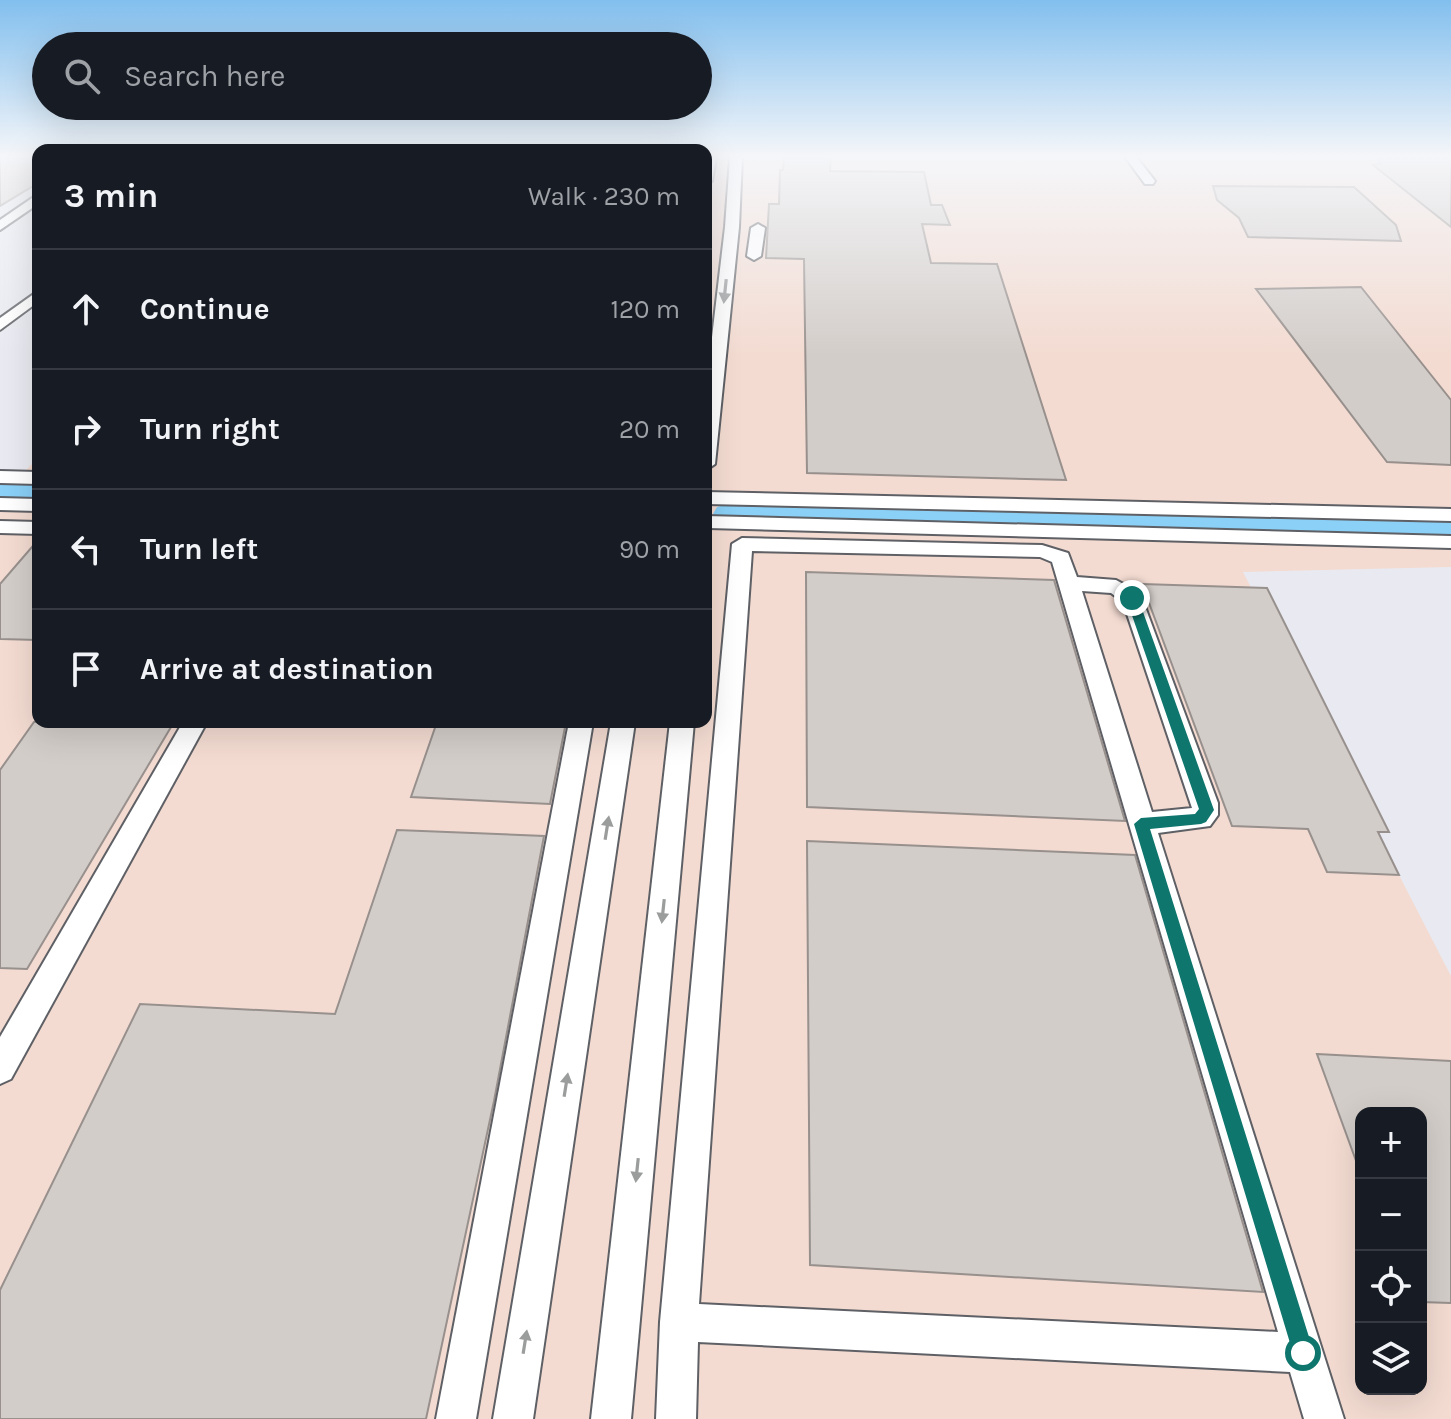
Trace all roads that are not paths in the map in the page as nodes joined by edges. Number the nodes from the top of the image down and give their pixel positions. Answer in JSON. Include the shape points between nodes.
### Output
{"nodes":[{"id":1,"x":732,"y":224,"type":"edge"},
{"id":2,"x":758,"y":228,"type":"dead end"},
{"id":3,"x":754,"y":256,"type":"dead end"},
{"id":4,"x":32,"y":300,"type":"edge"},
{"id":5,"x":0,"y":325,"type":"edge"},
{"id":6,"x":712,"y":409,"type":"edge"},
{"id":7,"x":0,"y":477,"type":"edge"},
{"id":8,"x":32,"y":478,"type":"edge"},
{"id":9,"x":712,"y":498,"type":"edge"},
{"id":10,"x":0,"y":504,"type":"edge"},
{"id":11,"x":32,"y":505,"type":"edge"},
{"id":12,"x":1451,"y":515,"type":"edge"},
{"id":13,"x":712,"y":523,"type":"edge"},
{"id":14,"x":0,"y":527,"type":"edge"},
{"id":15,"x":32,"y":528,"type":"edge"},
{"id":16,"x":1451,"y":542,"type":"edge"},
{"id":17,"x":1071,"y":583,"type":"junction"},
{"id":18,"x":192,"y":728,"type":"edge"},
{"id":19,"x":580,"y":728,"type":"edge"},
{"id":20,"x":622,"y":728,"type":"edge"},
{"id":21,"x":681,"y":728,"type":"edge"},
{"id":22,"x":1141,"y":824,"type":"junction"},
{"id":23,"x":0,"y":1068,"type":"edge"},
{"id":24,"x":679,"y":1322,"type":"junction"},
{"id":25,"x":1303,"y":1353,"type":"junction"},
{"id":26,"x":456,"y":1419,"type":"edge"},
{"id":27,"x":513,"y":1419,"type":"edge"},
{"id":28,"x":611,"y":1419,"type":"edge"},
{"id":29,"x":676,"y":1419,"type":"edge"},
{"id":30,"x":1324,"y":1419,"type":"edge"}],
"edges":[{"from":1,"to":6,"type":"street","one_way":true},
{"from":2,"to":3,"type":"street"},
{"from":4,"to":5,"type":"street"},
{"from":7,"to":8,"type":"street"},
{"from":9,"to":12,"type":"street"},
{"from":10,"to":11,"type":"street"},
{"from":13,"to":16,"type":"street"},
{"from":14,"to":15,"type":"street"},
{"from":17,"to":22,"type":"street"},
{"from":17,"to":22,"type":"street","via":[[1116,587],[1132,598],[1207,810],[1201,818]]},
{"from":17,"to":24,"type":"street","via":[[1061,558],[1042,551],[742,544]]},
{"from":18,"to":23,"type":"street"},
{"from":19,"to":26,"type":"street"},
{"from":27,"to":20,"type":"street","one_way":true},
{"from":21,"to":28,"type":"street","one_way":true},
{"from":22,"to":25,"type":"street"},
{"from":24,"to":25,"type":"street"},
{"from":24,"to":29,"type":"street"},
{"from":25,"to":30,"type":"street"}]}
